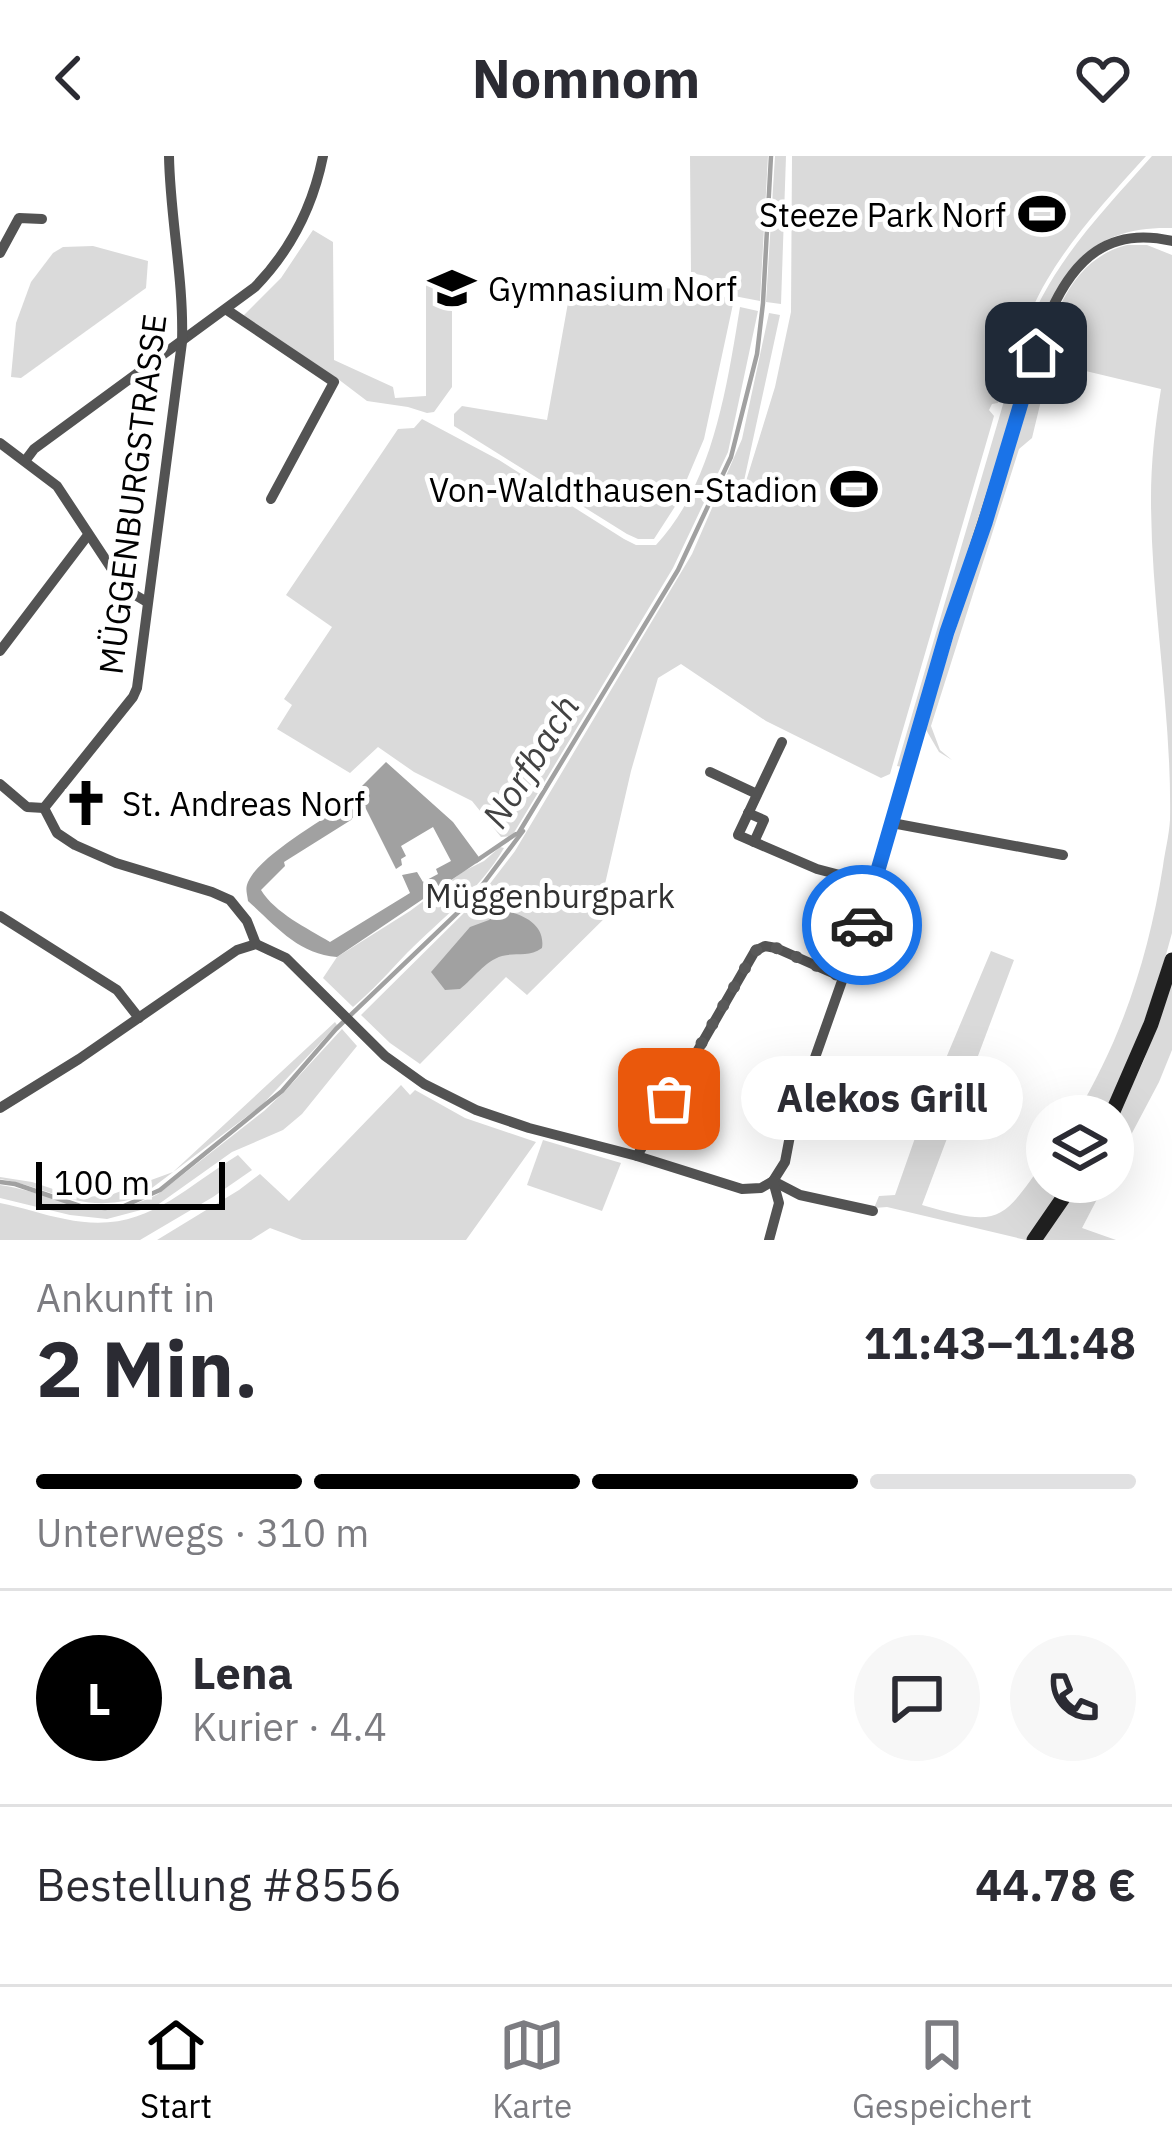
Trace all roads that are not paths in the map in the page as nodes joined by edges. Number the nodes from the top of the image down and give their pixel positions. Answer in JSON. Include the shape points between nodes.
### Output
{"nodes":[{"id":1,"x":169,"y":156,"type":"edge"},
{"id":2,"x":323,"y":156,"type":"edge"},
{"id":3,"x":42,"y":219,"type":"dead end"},
{"id":4,"x":1172,"y":241,"type":"edge"},
{"id":5,"x":0,"y":254,"type":"edge"},
{"id":6,"x":227,"y":310,"type":"junction"},
{"id":7,"x":182,"y":342,"type":"junction"},
{"id":8,"x":0,"y":443,"type":"edge"},
{"id":9,"x":25,"y":461,"type":"junction"},
{"id":10,"x":271,"y":500,"type":"dead end"},
{"id":11,"x":88,"y":535,"type":"junction"},
{"id":12,"x":147,"y":602,"type":"junction"},
{"id":13,"x":0,"y":651,"type":"edge"},
{"id":14,"x":782,"y":742,"type":"dead end"},
{"id":15,"x":710,"y":772,"type":"dead end"},
{"id":16,"x":0,"y":784,"type":"edge"},
{"id":17,"x":757,"y":794,"type":"junction"},
{"id":18,"x":44,"y":808,"type":"junction"},
{"id":19,"x":892,"y":823,"type":"junction"},
{"id":20,"x":1063,"y":855,"type":"dead end"},
{"id":21,"x":874,"y":884,"type":"junction"},
{"id":22,"x":0,"y":916,"type":"edge"},
{"id":23,"x":256,"y":944,"type":"junction"},
{"id":24,"x":1172,"y":959,"type":"edge"},
{"id":25,"x":844,"y":978,"type":"junction"},
{"id":26,"x":139,"y":1018,"type":"junction"},
{"id":27,"x":1121,"y":1095,"type":"edge"},
{"id":28,"x":0,"y":1108,"type":"edge"},
{"id":29,"x":638,"y":1156,"type":"junction"},
{"id":30,"x":773,"y":1181,"type":"junction"},
{"id":31,"x":1060,"y":1203,"type":"edge"},
{"id":32,"x":873,"y":1211,"type":"dead end"},
{"id":33,"x":769,"y":1240,"type":"edge"},
{"id":34,"x":1034,"y":1240,"type":"edge"}],
"edges":[{"from":1,"to":7,"type":"street","name":"MÜGGENBURGSTRASSE"},
{"from":2,"to":6,"type":"street","via":[[295,235]]},
{"from":3,"to":5,"type":"street","via":[[19,218]]},
{"from":4,"to":19,"type":"street","via":[[1108,244],[1083,261],[1057,298]]},
{"from":6,"to":7,"type":"street"},
{"from":6,"to":10,"type":"street","via":[[334,382]]},
{"from":7,"to":9,"type":"street"},
{"from":7,"to":12,"type":"street","name":"MÜGGENBURGSTRASSE"},
{"from":8,"to":9,"type":"street"},
{"from":9,"to":11,"type":"street","via":[[57,486]]},
{"from":11,"to":12,"type":"street","via":[[125,590]]},
{"from":11,"to":13,"type":"street"},
{"from":12,"to":18,"type":"street","name":"MÜGGENBURGSTRASSE","via":[[133,697]]},
{"from":14,"to":17,"type":"street"},
{"from":15,"to":17,"type":"street"},
{"from":16,"to":18,"type":"street","via":[[27,807]]},
{"from":17,"to":21,"type":"street","via":[[738,835]]},
{"from":18,"to":23,"type":"street","via":[[57,833],[86,851],[230,901]]},
{"from":19,"to":20,"type":"street"},
{"from":19,"to":21,"type":"street"},
{"from":21,"to":25,"type":"street"},
{"from":22,"to":26,"type":"street","via":[[117,990]]},
{"from":23,"to":26,"type":"street"},
{"from":23,"to":29,"type":"street","via":[[286,958],[408,1073],[460,1102]]},
{"from":24,"to":27,"type":"main road"},
{"from":25,"to":29,"type":"street","via":[[776,948],[755,951]]},
{"from":25,"to":30,"type":"street"},
{"from":26,"to":28,"type":"street"},
{"from":29,"to":30,"type":"street","via":[[742,1190]]},
{"from":30,"to":32,"type":"street"},
{"from":30,"to":33,"type":"street","via":[[779,1196]]},
{"from":31,"to":34,"type":"main road"}]}
